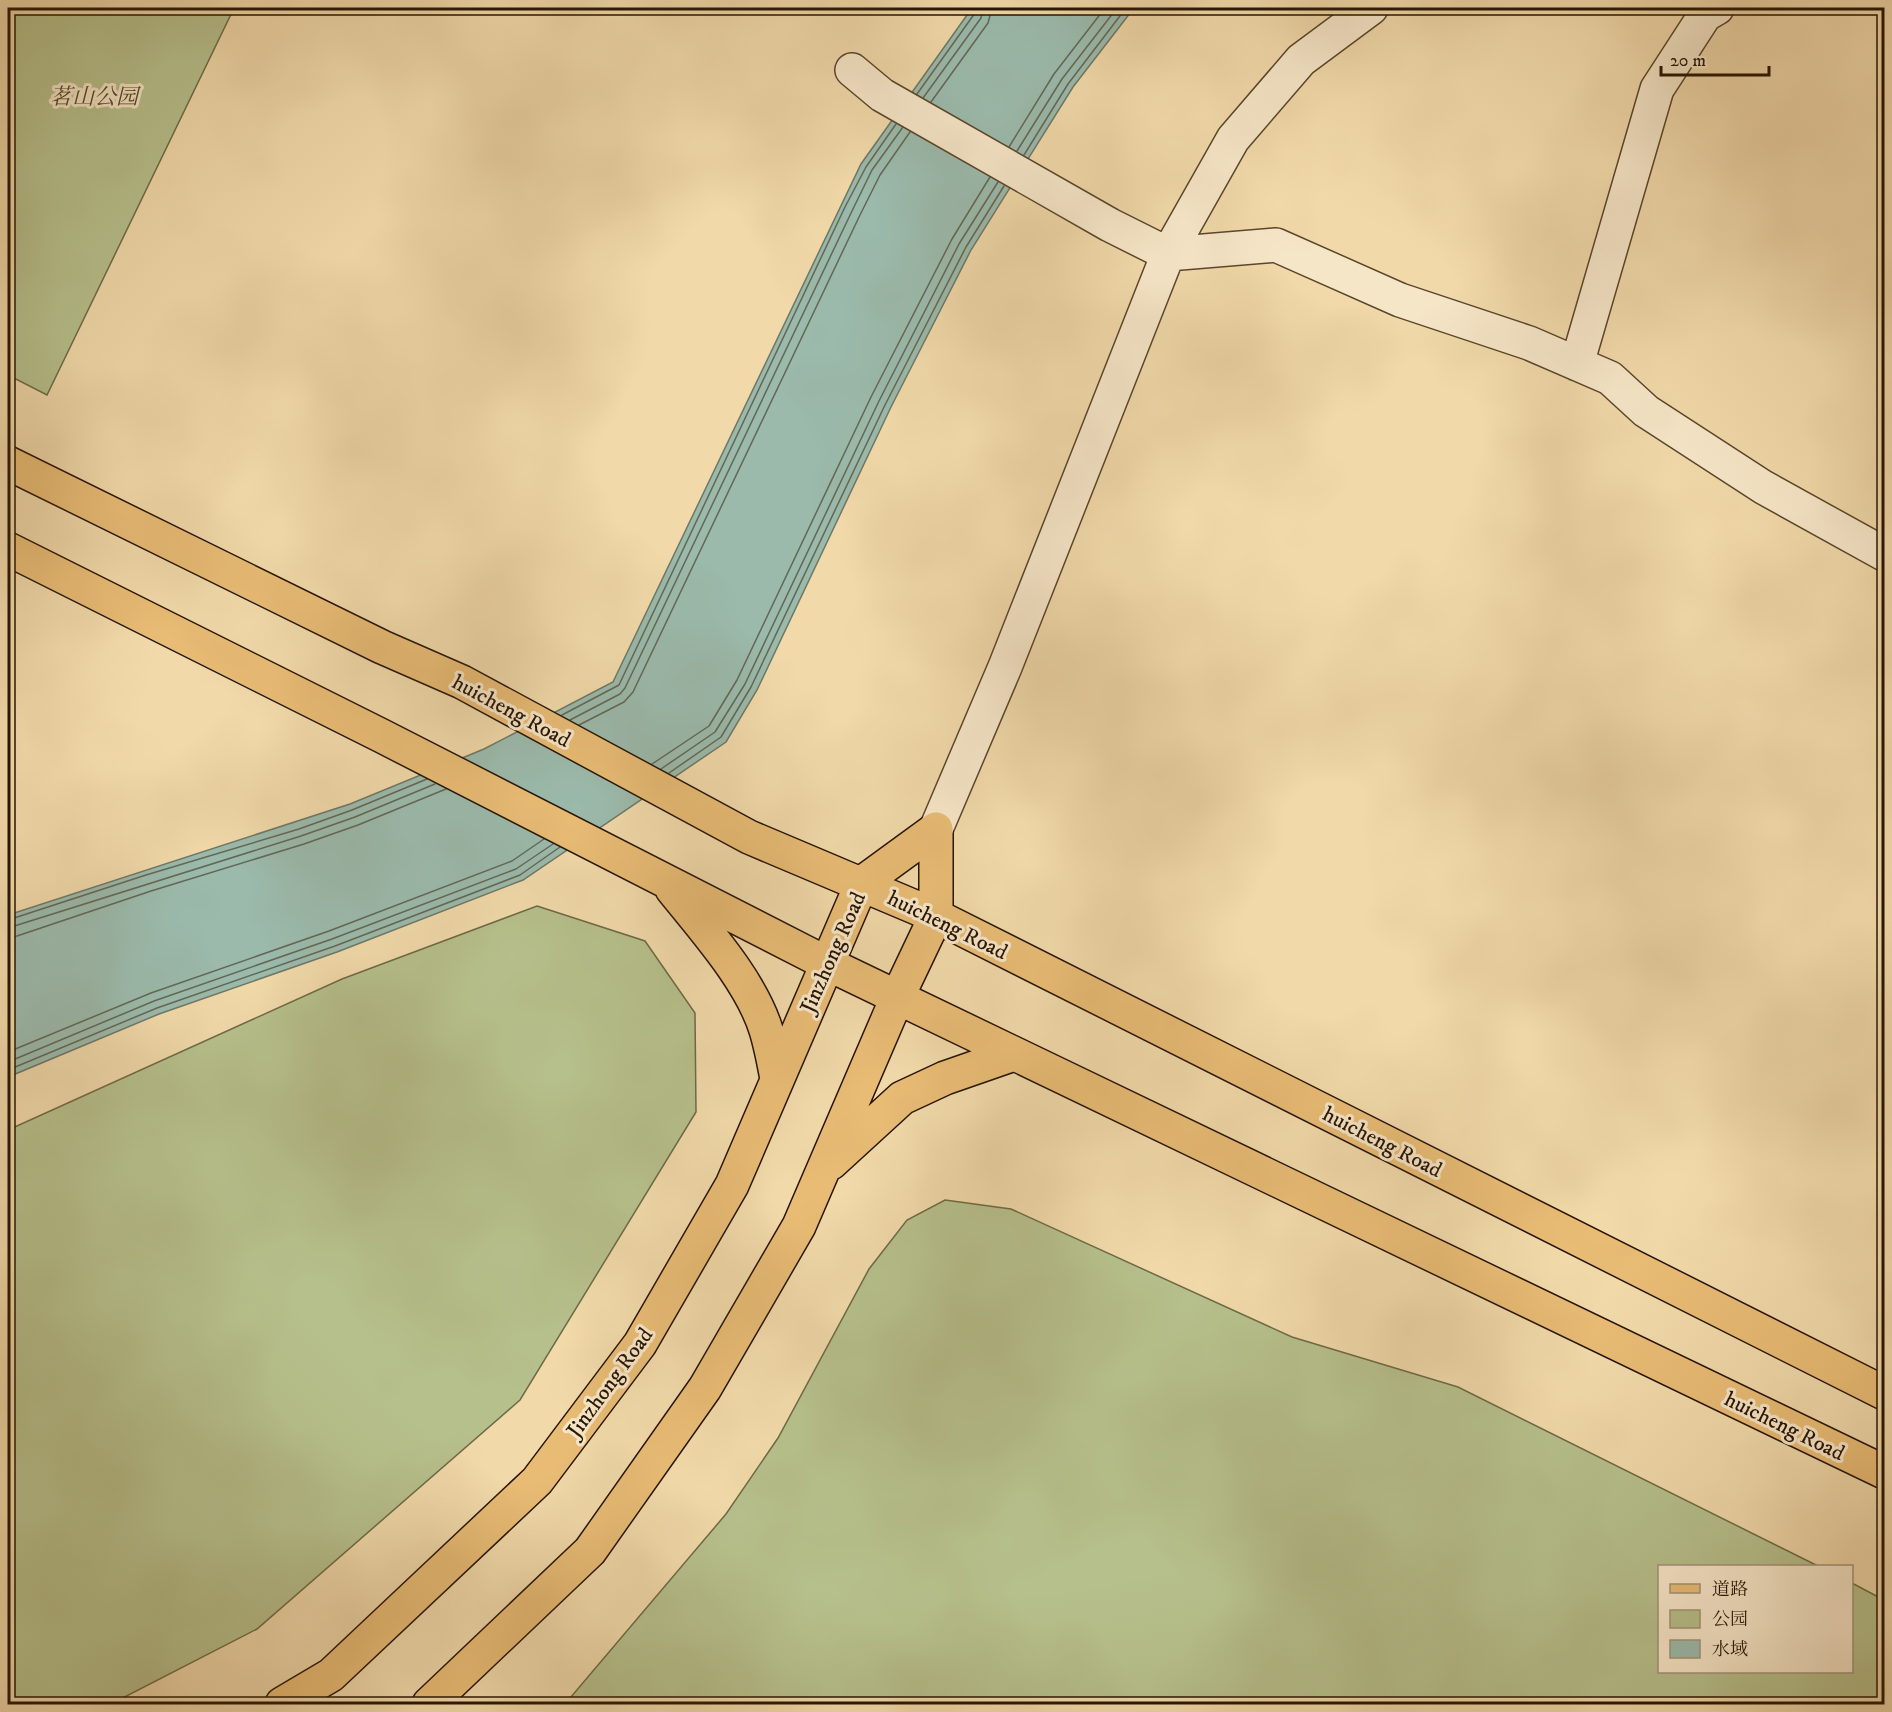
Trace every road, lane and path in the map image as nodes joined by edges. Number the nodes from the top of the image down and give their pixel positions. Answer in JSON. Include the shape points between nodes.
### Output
{"nodes":[{"id":1,"x":1371,"y":8,"type":"edge"},
{"id":2,"x":1717,"y":8,"type":"edge"},
{"id":3,"x":852,"y":70,"type":"dead end"},
{"id":4,"x":1168,"y":254,"type":"junction"},
{"id":5,"x":1577,"y":364,"type":"junction"},
{"id":6,"x":8,"y":463,"type":"edge"},
{"id":7,"x":8,"y":549,"type":"edge"},
{"id":8,"x":1884,"y":554,"type":"edge"},
{"id":9,"x":936,"y":829,"type":"junction"},
{"id":10,"x":663,"y":879,"type":"junction"},
{"id":11,"x":862,"y":884,"type":"junction"},
{"id":12,"x":936,"y":916,"type":"junction"},
{"id":13,"x":826,"y":963,"type":"junction"},
{"id":14,"x":897,"y":998,"type":"junction"},
{"id":15,"x":1014,"y":1054,"type":"junction"},
{"id":16,"x":777,"y":1079,"type":"junction"},
{"id":17,"x":823,"y":1170,"type":"junction"},
{"id":18,"x":1884,"y":1393,"type":"edge"},
{"id":19,"x":1884,"y":1472,"type":"edge"},
{"id":20,"x":282,"y":1704,"type":"edge"},
{"id":21,"x":429,"y":1704,"type":"edge"}],
"edges":[{"from":1,"to":4,"type":"street","via":[[1301,60],[1233,139]]},
{"from":2,"to":5,"type":"street","via":[[1705,15],[1657,89]]},
{"from":3,"to":4,"type":"street","via":[[882,96]]},
{"from":4,"to":5,"type":"street","via":[[1276,245],[1400,300],[1529,343]]},
{"from":4,"to":9,"type":"street","via":[[1005,667]]},
{"from":5,"to":8,"type":"street","via":[[1610,378],[1646,411],[1763,487]]},
{"from":6,"to":11,"type":"main road","name":"huicheng Road","via":[[382,647],[462,682],[749,837]]},
{"from":7,"to":10,"type":"main road","name":"huicheng Road"},
{"from":9,"to":11,"type":"main road","name":"Jinzhong Road"},
{"from":9,"to":12,"type":"main road"},
{"from":10,"to":13,"type":"main road","name":"huicheng Road"},
{"from":10,"to":16,"type":"main road","via":[[715,943],[751,996],[766,1029]]},
{"from":11,"to":12,"type":"main road","name":"huicheng Road"},
{"from":11,"to":13,"type":"main road","name":"Jinzhong Road"},
{"from":12,"to":14,"type":"main road"},
{"from":12,"to":18,"type":"main road","name":"huicheng Road"},
{"from":13,"to":14,"type":"main road","name":"huicheng Road"},
{"from":13,"to":16,"type":"main road","name":"Jinzhong Road"},
{"from":14,"to":15,"type":"main road","name":"huicheng Road"},
{"from":14,"to":17,"type":"main road"},
{"from":15,"to":17,"type":"main road","via":[[902,1098]]},
{"from":15,"to":19,"type":"main road","name":"huicheng Road"},
{"from":16,"to":20,"type":"main road","name":"Jinzhong Road","via":[[732,1185],[640,1344],[537,1481],[331,1675]]},
{"from":17,"to":21,"type":"main road","via":[[799,1226],[705,1388],[590,1551]]}]}
